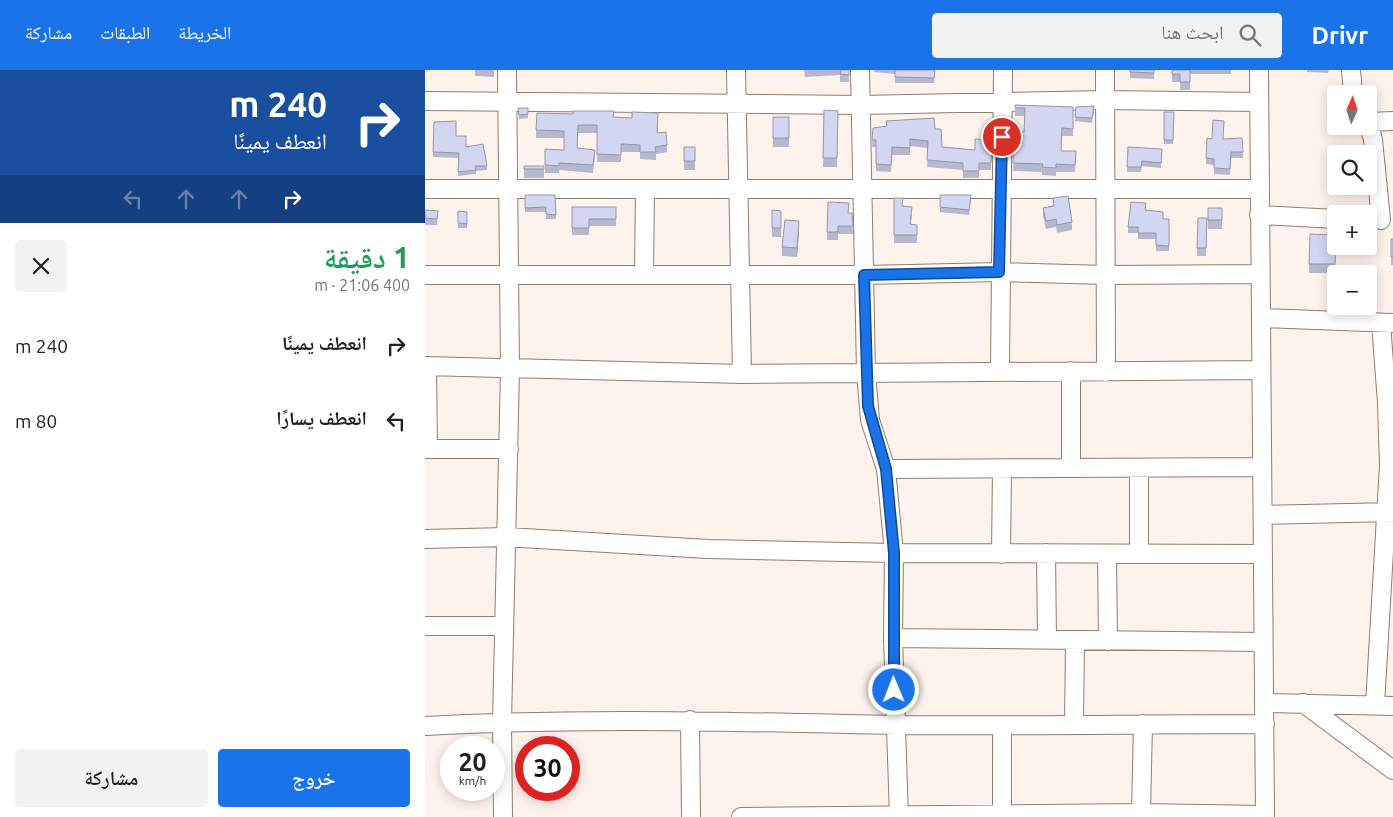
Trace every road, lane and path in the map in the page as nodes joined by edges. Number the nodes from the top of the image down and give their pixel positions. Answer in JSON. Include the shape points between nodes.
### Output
{"nodes":[{"id":1,"x":507,"y":70,"type":"edge"},
{"id":2,"x":736,"y":70,"type":"edge"},
{"id":3,"x":860,"y":70,"type":"edge"},
{"id":4,"x":1003,"y":70,"type":"edge"},
{"id":5,"x":1105,"y":70,"type":"edge"},
{"id":6,"x":1259,"y":70,"type":"edge"},
{"id":7,"x":1351,"y":70,"type":"edge"},
{"id":8,"x":1352,"y":85,"type":"edge"},
{"id":9,"x":507,"y":100,"type":"junction"},
{"id":10,"x":1105,"y":100,"type":"junction"},
{"id":11,"x":425,"y":101,"type":"edge"},
{"id":12,"x":1002,"y":102,"type":"junction"},
{"id":13,"x":1259,"y":102,"type":"junction"},
{"id":14,"x":739,"y":104,"type":"junction"},
{"id":15,"x":861,"y":105,"type":"junction"},
{"id":16,"x":1393,"y":121,"type":"edge"},
{"id":17,"x":1377,"y":122,"type":"edge"},
{"id":18,"x":1372,"y":135,"type":"edge"},
{"id":19,"x":740,"y":187,"type":"junction"},
{"id":20,"x":509,"y":188,"type":"junction"},
{"id":21,"x":1106,"y":188,"type":"junction"},
{"id":22,"x":1258,"y":188,"type":"junction"},
{"id":23,"x":425,"y":189,"type":"edge"},
{"id":24,"x":645,"y":189,"type":"junction"},
{"id":25,"x":861,"y":190,"type":"junction"},
{"id":26,"x":1002,"y":190,"type":"junction"},
{"id":27,"x":1259,"y":215,"type":"junction"},
{"id":28,"x":1327,"y":218,"type":"edge"},
{"id":29,"x":1381,"y":220,"type":"edge"},
{"id":30,"x":999,"y":272,"type":"junction"},
{"id":31,"x":644,"y":274,"type":"junction"},
{"id":32,"x":740,"y":274,"type":"junction"},
{"id":33,"x":1259,"y":274,"type":"junction"},
{"id":34,"x":509,"y":275,"type":"junction"},
{"id":35,"x":864,"y":275,"type":"junction"},
{"id":36,"x":425,"y":276,"type":"edge"},
{"id":37,"x":1106,"y":276,"type":"junction"},
{"id":38,"x":1261,"y":318,"type":"junction"},
{"id":39,"x":1387,"y":323,"type":"edge"},
{"id":40,"x":426,"y":366,"type":"edge"},
{"id":41,"x":510,"y":370,"type":"junction"},
{"id":42,"x":1261,"y":370,"type":"junction"},
{"id":43,"x":1000,"y":371,"type":"junction"},
{"id":44,"x":1071,"y":371,"type":"junction"},
{"id":45,"x":866,"y":372,"type":"junction"},
{"id":46,"x":1105,"y":372,"type":"junction"},
{"id":47,"x":742,"y":374,"type":"junction"},
{"id":48,"x":1390,"y":403,"type":"edge"},
{"id":49,"x":426,"y":449,"type":"edge"},
{"id":50,"x":509,"y":449,"type":"junction"},
{"id":51,"x":1262,"y":467,"type":"junction"},
{"id":52,"x":1071,"y":468,"type":"junction"},
{"id":53,"x":1139,"y":468,"type":"junction"},
{"id":54,"x":886,"y":469,"type":"junction"},
{"id":55,"x":1002,"y":469,"type":"junction"},
{"id":56,"x":1389,"y":512,"type":"edge"},
{"id":57,"x":1263,"y":514,"type":"junction"},
{"id":58,"x":506,"y":537,"type":"junction"},
{"id":59,"x":425,"y":539,"type":"edge"},
{"id":60,"x":894,"y":553,"type":"junction"},
{"id":61,"x":1046,"y":553,"type":"junction"},
{"id":62,"x":1001,"y":554,"type":"junction"},
{"id":63,"x":1107,"y":554,"type":"junction"},
{"id":64,"x":1139,"y":554,"type":"junction"},
{"id":65,"x":1263,"y":554,"type":"junction"},
{"id":66,"x":1386,"y":610,"type":"edge"},
{"id":67,"x":425,"y":626,"type":"edge"},
{"id":68,"x":503,"y":626,"type":"junction"},
{"id":69,"x":893,"y":638,"type":"junction"},
{"id":70,"x":1047,"y":640,"type":"junction"},
{"id":71,"x":1075,"y":641,"type":"junction"},
{"id":72,"x":1108,"y":641,"type":"junction"},
{"id":73,"x":1263,"y":642,"type":"junction"},
{"id":74,"x":1266,"y":703,"type":"junction"},
{"id":75,"x":1303,"y":703,"type":"junction"},
{"id":76,"x":1375,"y":705,"type":"junction"},
{"id":77,"x":1393,"y":706,"type":"edge"},
{"id":78,"x":690,"y":720,"type":"junction"},
{"id":79,"x":502,"y":722,"type":"junction"},
{"id":80,"x":1143,"y":724,"type":"junction"},
{"id":81,"x":1265,"y":724,"type":"junction"},
{"id":82,"x":895,"y":725,"type":"junction"},
{"id":83,"x":1074,"y":725,"type":"junction"},
{"id":84,"x":425,"y":726,"type":"edge"},
{"id":85,"x":1002,"y":726,"type":"junction"},
{"id":86,"x":1393,"y":770,"type":"edge"},
{"id":87,"x":1141,"y":813,"type":"junction"},
{"id":88,"x":1002,"y":815,"type":"junction"},
{"id":89,"x":803,"y":816,"type":"edge"},
{"id":90,"x":899,"y":816,"type":"edge"},
{"id":91,"x":1043,"y":816,"type":"edge"},
{"id":92,"x":1106,"y":816,"type":"edge"},
{"id":93,"x":1265,"y":816,"type":"edge"},
{"id":94,"x":503,"y":817,"type":"edge"},
{"id":95,"x":691,"y":817,"type":"edge"},
{"id":96,"x":741,"y":817,"type":"edge"}],
"edges":[{"from":1,"to":9,"type":"street"},
{"from":2,"to":14,"type":"street"},
{"from":3,"to":15,"type":"street"},
{"from":4,"to":12,"type":"street"},
{"from":5,"to":10,"type":"street"},
{"from":6,"to":13,"type":"street"},
{"from":7,"to":8,"type":"street"},
{"from":9,"to":11,"type":"street"},
{"from":9,"to":14,"type":"street"},
{"from":9,"to":20,"type":"street"},
{"from":10,"to":12,"type":"street"},
{"from":10,"to":13,"type":"street"},
{"from":10,"to":21,"type":"street"},
{"from":12,"to":15,"type":"street"},
{"from":12,"to":26,"type":"street"},
{"from":13,"to":22,"type":"street"},
{"from":14,"to":15,"type":"street"},
{"from":14,"to":19,"type":"street"},
{"from":15,"to":25,"type":"street"},
{"from":16,"to":17,"type":"street"},
{"from":18,"to":29,"type":"street"},
{"from":19,"to":24,"type":"street"},
{"from":19,"to":25,"type":"street"},
{"from":19,"to":32,"type":"street"},
{"from":20,"to":23,"type":"street"},
{"from":20,"to":24,"type":"street"},
{"from":20,"to":34,"type":"street"},
{"from":21,"to":22,"type":"street"},
{"from":21,"to":26,"type":"street"},
{"from":21,"to":37,"type":"street"},
{"from":22,"to":27,"type":"street"},
{"from":24,"to":31,"type":"street"},
{"from":25,"to":26,"type":"street"},
{"from":25,"to":35,"type":"street"},
{"from":26,"to":30,"type":"street"},
{"from":27,"to":28,"type":"street"},
{"from":27,"to":33,"type":"street"},
{"from":30,"to":35,"type":"street"},
{"from":30,"to":37,"type":"street"},
{"from":30,"to":43,"type":"street"},
{"from":31,"to":32,"type":"street"},
{"from":31,"to":34,"type":"street"},
{"from":32,"to":35,"type":"street"},
{"from":32,"to":47,"type":"street"},
{"from":33,"to":37,"type":"street"},
{"from":33,"to":38,"type":"street"},
{"from":34,"to":36,"type":"street"},
{"from":34,"to":41,"type":"street"},
{"from":35,"to":45,"type":"street"},
{"from":37,"to":46,"type":"street"},
{"from":38,"to":39,"type":"street"},
{"from":38,"to":42,"type":"street"},
{"from":39,"to":48,"type":"street"},
{"from":40,"to":41,"type":"street"},
{"from":40,"to":49,"type":"street"},
{"from":41,"to":47,"type":"street"},
{"from":41,"to":50,"type":"street"},
{"from":42,"to":46,"type":"street"},
{"from":42,"to":51,"type":"street"},
{"from":43,"to":44,"type":"street"},
{"from":43,"to":45,"type":"street"},
{"from":44,"to":46,"type":"street"},
{"from":44,"to":52,"type":"street"},
{"from":45,"to":47,"type":"street"},
{"from":45,"to":54,"type":"street","via":[[870,420]]},
{"from":48,"to":56,"type":"street"},
{"from":49,"to":50,"type":"street"},
{"from":50,"to":58,"type":"street"},
{"from":51,"to":53,"type":"street"},
{"from":51,"to":57,"type":"street"},
{"from":52,"to":53,"type":"street"},
{"from":52,"to":55,"type":"street"},
{"from":53,"to":64,"type":"street"},
{"from":54,"to":55,"type":"street"},
{"from":54,"to":60,"type":"street"},
{"from":55,"to":62,"type":"street"},
{"from":56,"to":57,"type":"street"},
{"from":56,"to":66,"type":"street"},
{"from":57,"to":65,"type":"street"},
{"from":58,"to":59,"type":"street"},
{"from":58,"to":60,"type":"street","via":[[716,549]]},
{"from":58,"to":68,"type":"street"},
{"from":60,"to":62,"type":"street"},
{"from":60,"to":69,"type":"street"},
{"from":61,"to":62,"type":"street"},
{"from":61,"to":63,"type":"street"},
{"from":61,"to":70,"type":"street"},
{"from":63,"to":64,"type":"street"},
{"from":63,"to":72,"type":"street"},
{"from":64,"to":65,"type":"street"},
{"from":65,"to":73,"type":"street"},
{"from":66,"to":76,"type":"street"},
{"from":67,"to":68,"type":"street"},
{"from":68,"to":79,"type":"street"},
{"from":69,"to":70,"type":"street"},
{"from":69,"to":82,"type":"street"},
{"from":70,"to":71,"type":"street"},
{"from":71,"to":72,"type":"street"},
{"from":71,"to":83,"type":"street"},
{"from":72,"to":73,"type":"street"},
{"from":73,"to":74,"type":"street"},
{"from":74,"to":75,"type":"street"},
{"from":74,"to":81,"type":"street"},
{"from":75,"to":76,"type":"street"},
{"from":75,"to":86,"type":"street"},
{"from":76,"to":77,"type":"street"},
{"from":78,"to":79,"type":"street"},
{"from":78,"to":82,"type":"street"},
{"from":78,"to":95,"type":"street"},
{"from":79,"to":84,"type":"street"},
{"from":79,"to":94,"type":"street"},
{"from":80,"to":81,"type":"street"},
{"from":80,"to":83,"type":"street"},
{"from":80,"to":87,"type":"street"},
{"from":81,"to":93,"type":"street"},
{"from":82,"to":85,"type":"street"},
{"from":82,"to":90,"type":"street"},
{"from":83,"to":85,"type":"street"},
{"from":85,"to":88,"type":"street"},
{"from":87,"to":92,"type":"street"},
{"from":87,"to":93,"type":"street"},
{"from":88,"to":90,"type":"street"},
{"from":88,"to":91,"type":"street"},
{"from":89,"to":90,"type":"street"},
{"from":89,"to":96,"type":"street"},
{"from":91,"to":92,"type":"street"}]}
